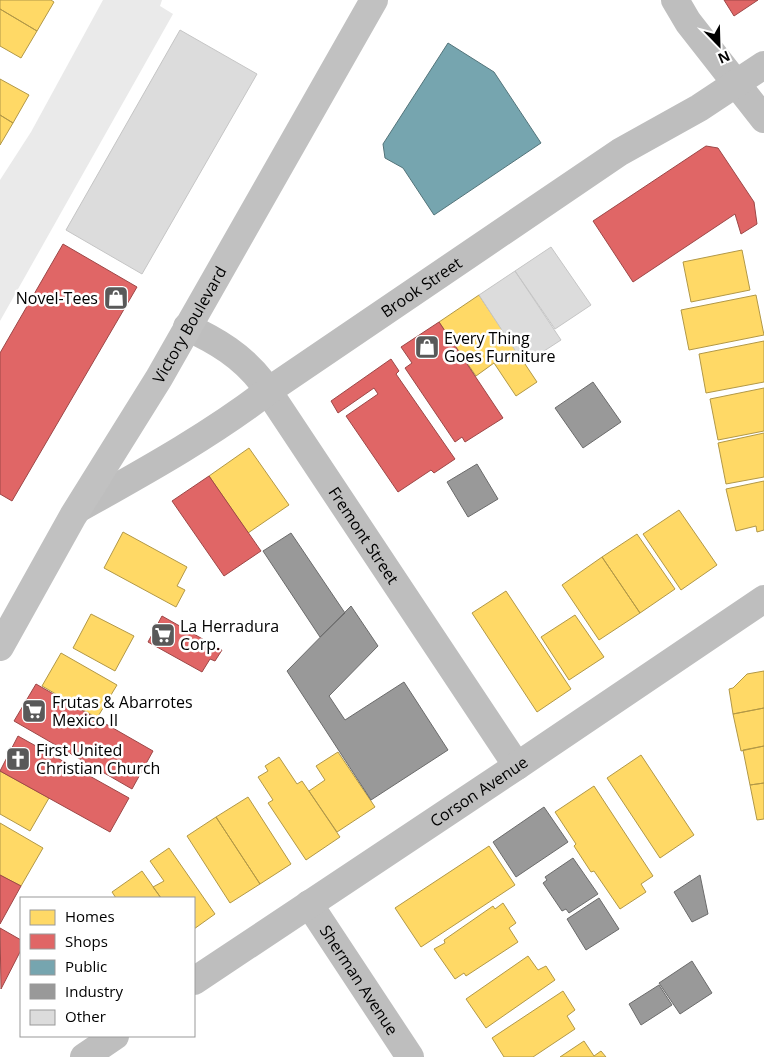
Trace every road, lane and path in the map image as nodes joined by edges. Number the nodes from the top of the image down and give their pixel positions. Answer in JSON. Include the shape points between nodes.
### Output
{"nodes":[{"id":1,"x":374,"y":0,"type":"edge"},
{"id":2,"x":674,"y":0,"type":"edge"},
{"id":3,"x":764,"y":65,"type":"edge"},
{"id":4,"x":736,"y":84,"type":"junction"},
{"id":5,"x":764,"y":119,"type":"edge"},
{"id":6,"x":188,"y":327,"type":"junction"},
{"id":7,"x":268,"y":392,"type":"junction"},
{"id":8,"x":78,"y":509,"type":"junction"},
{"id":9,"x":764,"y":599,"type":"edge"},
{"id":10,"x":0,"y":647,"type":"edge"},
{"id":11,"x":517,"y":766,"type":"junction"},
{"id":12,"x":309,"y":904,"type":"junction"},
{"id":13,"x":195,"y":980,"type":"edge"},
{"id":14,"x":114,"y":1037,"type":"edge"},
{"id":15,"x":84,"y":1057,"type":"edge"},
{"id":16,"x":410,"y":1057,"type":"edge"}],
"edges":[{"from":1,"to":6,"type":"main road","name":"Victory Boulevard"},
{"from":2,"to":4,"type":"street"},
{"from":3,"to":4,"type":"street","name":"Brook Street"},
{"from":4,"to":5,"type":"street"},
{"from":4,"to":7,"type":"street","name":"Brook Street","via":[[620,152]]},
{"from":6,"to":7,"type":"street","name":"Fremont Street","via":[[238,356]]},
{"from":6,"to":8,"type":"main road","name":"Victory Boulevard"},
{"from":7,"to":8,"type":"street","name":"Brook Street","via":[[182,449]]},
{"from":7,"to":11,"type":"street","name":"Fremont Street"},
{"from":8,"to":10,"type":"main road","name":"Victory Boulevard"},
{"from":9,"to":11,"type":"street","name":"Corson Avenue"},
{"from":11,"to":12,"type":"street","name":"Corson Avenue"},
{"from":12,"to":13,"type":"street","name":"Corson Avenue"},
{"from":12,"to":16,"type":"street","name":"Sherman Avenue"},
{"from":14,"to":15,"type":"street"}]}
